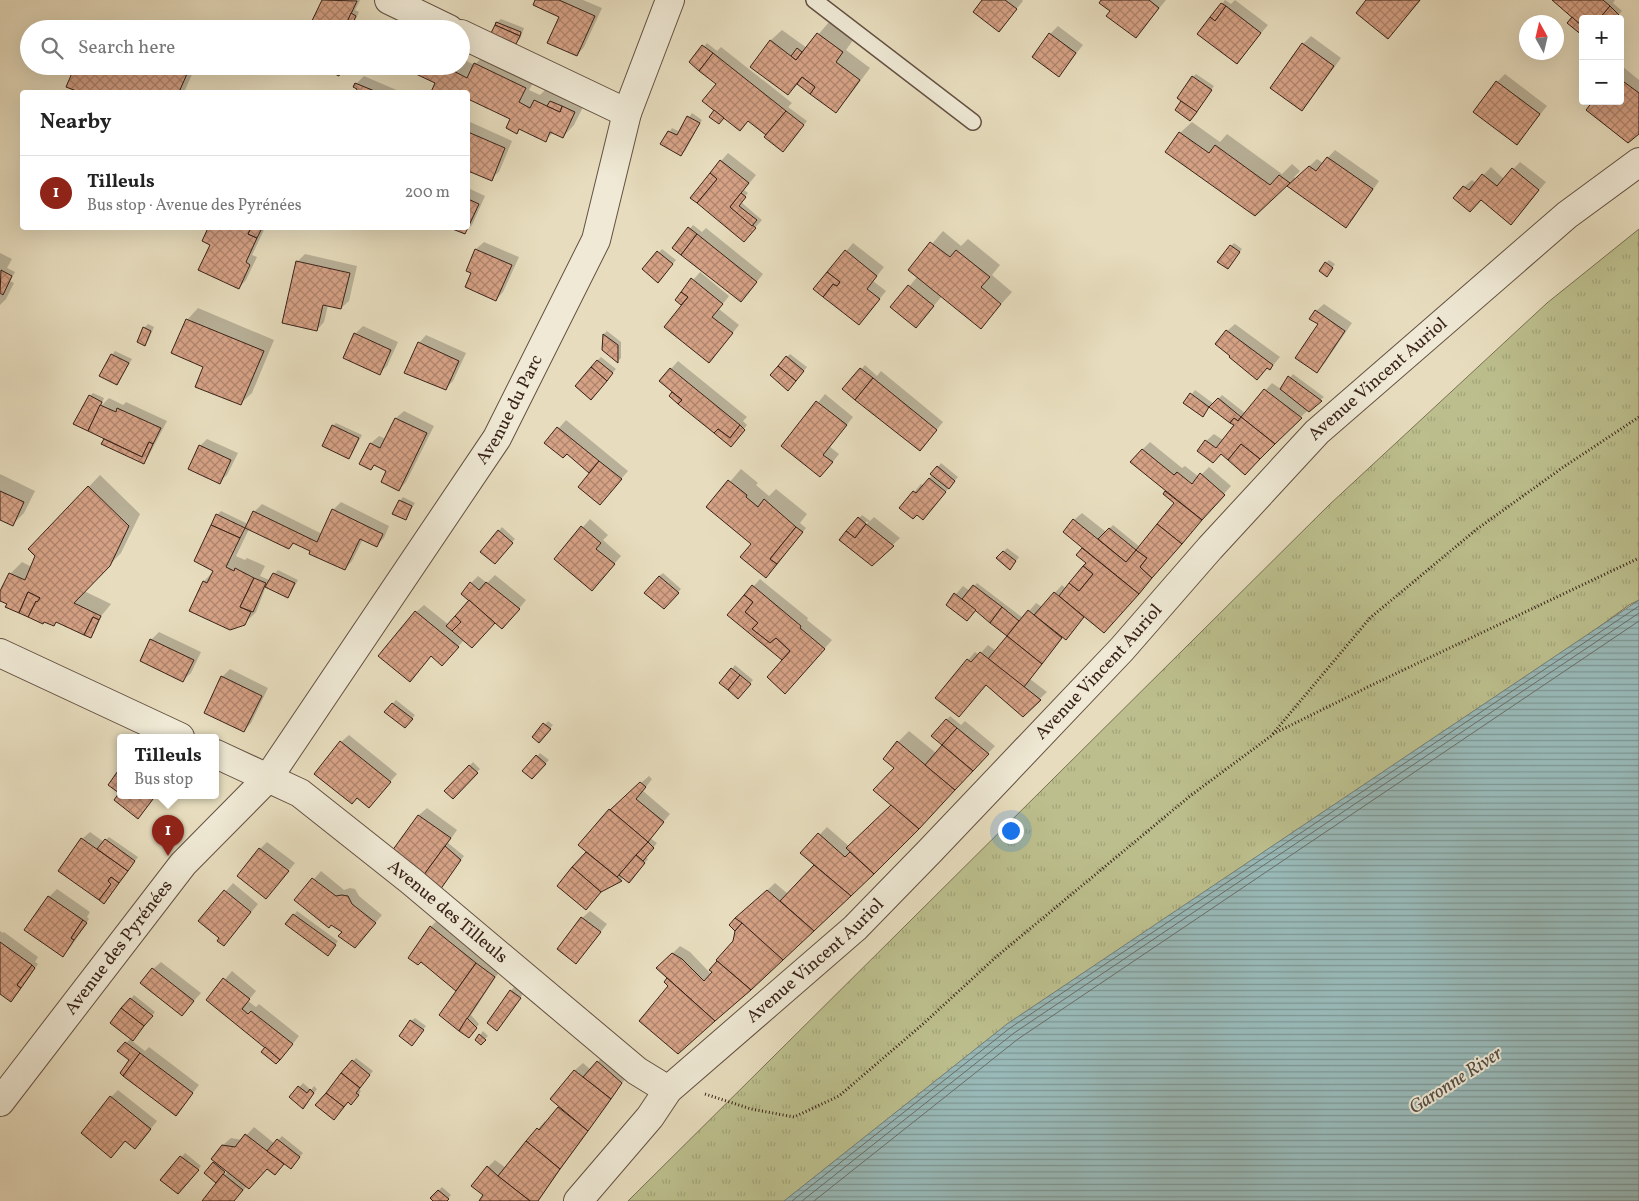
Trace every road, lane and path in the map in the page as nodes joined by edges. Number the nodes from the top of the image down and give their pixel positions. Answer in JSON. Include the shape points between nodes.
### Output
{"nodes":[{"id":1,"x":389,"y":0,"type":"edge"},
{"id":2,"x":670,"y":0,"type":"edge"},
{"id":3,"x":814,"y":0,"type":"edge"},
{"id":4,"x":431,"y":20,"type":"edge"},
{"id":5,"x":470,"y":38,"type":"edge"},
{"id":6,"x":627,"y":113,"type":"junction"},
{"id":7,"x":973,"y":122,"type":"dead end"},
{"id":8,"x":1639,"y":162,"type":"edge"},
{"id":9,"x":1639,"y":417,"type":"edge"},
{"id":10,"x":1639,"y":558,"type":"edge"},
{"id":11,"x":0,"y":653,"type":"edge"},
{"id":12,"x":174,"y":734,"type":"edge"},
{"id":13,"x":1271,"y":736,"type":"junction"},
{"id":14,"x":219,"y":755,"type":"edge"},
{"id":15,"x":268,"y":778,"type":"junction"},
{"id":16,"x":668,"y":1090,"type":"junction"},
{"id":17,"x":703,"y":1093,"type":"dead end"},
{"id":18,"x":0,"y":1102,"type":"edge"},
{"id":19,"x":578,"y":1201,"type":"edge"}],
"edges":[{"from":1,"to":4,"type":"street"},
{"from":2,"to":6,"type":"street","name":"Avenue du Parc"},
{"from":3,"to":7,"type":"lane"},
{"from":5,"to":6,"type":"street"},
{"from":6,"to":15,"type":"street","name":"Avenue du Parc","via":[[596,240],[497,438]]},
{"from":8,"to":16,"type":"street","name":"Avenue Vincent Auriol","via":[[1567,215],[1317,432],[1122,649],[855,928]]},
{"from":9,"to":13,"type":"path","via":[[1477,529],[1370,618]]},
{"from":10,"to":13,"type":"path"},
{"from":11,"to":12,"type":"street"},
{"from":13,"to":17,"type":"path","via":[[1190,796],[996,957],[839,1096],[794,1117],[751,1109]]},
{"from":14,"to":15,"type":"street","name":"Avenue des Tilleuls"},
{"from":15,"to":16,"type":"street","name":"Avenue des Tilleuls","via":[[300,794],[411,881],[637,1070]]},
{"from":15,"to":18,"type":"street","name":"Avenue des Pyrénées","via":[[183,864]]},
{"from":16,"to":19,"type":"street","name":"Avenue Vincent Auriol","via":[[650,1117]]}]}
